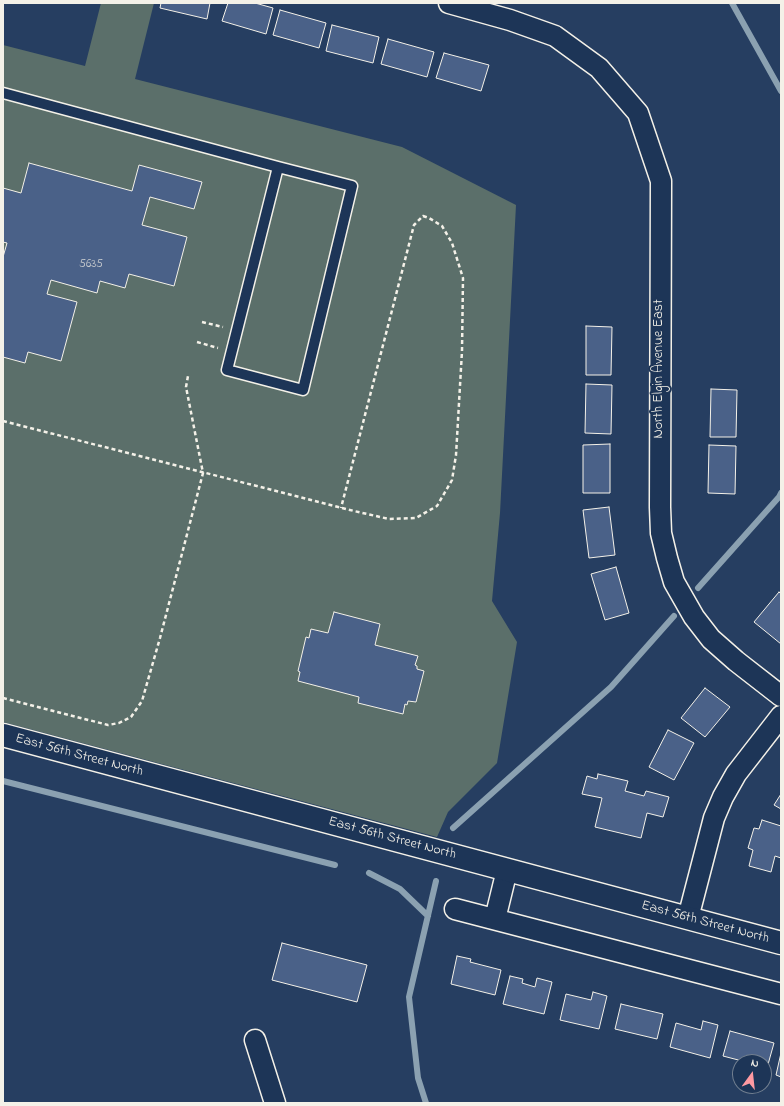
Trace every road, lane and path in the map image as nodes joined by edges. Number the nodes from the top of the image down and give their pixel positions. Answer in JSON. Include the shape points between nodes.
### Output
{"nodes":[{"id":1,"x":449,"y":3,"type":"edge"},
{"id":2,"x":3,"y":93,"type":"edge"},
{"id":3,"x":278,"y":167,"type":"junction"},
{"id":4,"x":202,"y":322,"type":"dead end"},
{"id":5,"x":237,"y":331,"type":"junction"},
{"id":6,"x":197,"y":342,"type":"dead end"},
{"id":7,"x":232,"y":352,"type":"junction"},
{"id":8,"x":188,"y":376,"type":"dead end"},
{"id":9,"x":3,"y":420,"type":"edge"},
{"id":10,"x":203,"y":473,"type":"junction"},
{"id":11,"x":341,"y":508,"type":"junction"},
{"id":12,"x":781,"y":696,"type":"edge"},
{"id":13,"x":3,"y":698,"type":"edge"},
{"id":14,"x":781,"y":716,"type":"edge"},
{"id":15,"x":3,"y":735,"type":"edge"},
{"id":16,"x":507,"y":870,"type":"junction"},
{"id":17,"x":455,"y":909,"type":"dead end"},
{"id":18,"x":688,"y":918,"type":"junction"},
{"id":19,"x":495,"y":919,"type":"junction"},
{"id":20,"x":781,"y":942,"type":"edge"},
{"id":21,"x":781,"y":994,"type":"edge"},
{"id":22,"x":255,"y":1040,"type":"dead end"},
{"id":23,"x":275,"y":1103,"type":"edge"}],
"edges":[{"from":1,"to":12,"type":"street","name":"North Elgin Avenue East","via":[[555,36],[599,68],[638,114],[661,181],[661,533],[674,582],[694,617],[711,639]]},
{"from":2,"to":3,"type":"lane"},
{"from":3,"to":5,"type":"lane"},
{"from":3,"to":7,"type":"lane","via":[[352,186],[303,390],[227,370]]},
{"from":4,"to":5,"type":"path"},
{"from":5,"to":7,"type":"lane"},
{"from":6,"to":7,"type":"path"},
{"from":8,"to":10,"type":"path","via":[[186,387]]},
{"from":9,"to":10,"type":"path"},
{"from":10,"to":11,"type":"path"},
{"from":10,"to":13,"type":"path","via":[[142,701],[131,717],[108,725]]},
{"from":11,"to":11,"type":"path","via":[[389,519],[416,518],[437,506],[452,480],[456,455],[462,351],[462,278],[452,243],[442,226],[423,216],[414,225]]},
{"from":14,"to":18,"type":"street","via":[[736,774],[723,797],[714,818]]},
{"from":15,"to":16,"type":"street","name":"East 56th Street North"},
{"from":16,"to":18,"type":"street","name":"East 56th Street North"},
{"from":16,"to":19,"type":"street"},
{"from":17,"to":19,"type":"street"},
{"from":18,"to":20,"type":"street","name":"East 56th Street North"},
{"from":19,"to":21,"type":"street"},
{"from":22,"to":23,"type":"street"}]}
